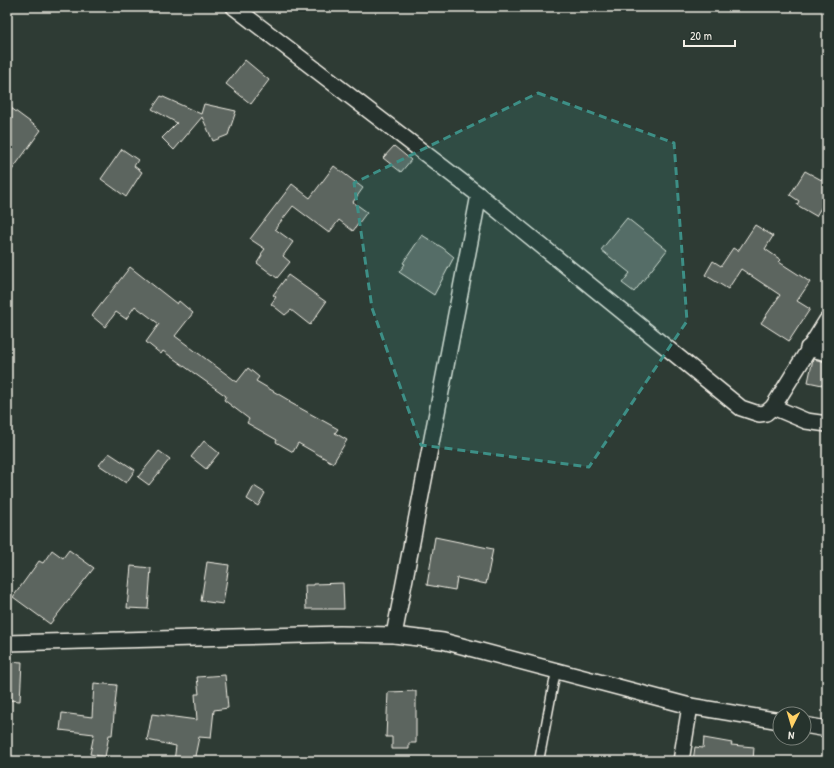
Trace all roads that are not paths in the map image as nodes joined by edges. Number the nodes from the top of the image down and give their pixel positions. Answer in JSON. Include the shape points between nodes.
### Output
{"nodes":[{"id":1,"x":234,"y":7,"type":"edge"},
{"id":2,"x":479,"y":195,"type":"junction"},
{"id":3,"x":827,"y":320,"type":"edge"},
{"id":4,"x":808,"y":348,"type":"junction"},
{"id":5,"x":827,"y":352,"type":"edge"},
{"id":6,"x":773,"y":407,"type":"junction"},
{"id":7,"x":827,"y":424,"type":"edge"},
{"id":8,"x":394,"y":635,"type":"junction"},
{"id":9,"x":7,"y":643,"type":"edge"},
{"id":10,"x":556,"y":671,"type":"junction"},
{"id":11,"x":690,"y":706,"type":"junction"},
{"id":12,"x":772,"y":720,"type":"edge"},
{"id":13,"x":812,"y":726,"type":"edge"},
{"id":14,"x":827,"y":729,"type":"edge"},
{"id":15,"x":539,"y":761,"type":"edge"},
{"id":16,"x":681,"y":761,"type":"edge"}],
"edges":[{"from":1,"to":2,"type":"street"},
{"from":2,"to":6,"type":"street","via":[[741,408],[759,414],[766,413]]},
{"from":2,"to":8,"type":"street"},
{"from":3,"to":4,"type":"street"},
{"from":4,"to":5,"type":"street"},
{"from":4,"to":6,"type":"street"},
{"from":6,"to":7,"type":"street","via":[[806,421]]},
{"from":8,"to":9,"type":"street","via":[[340,634]]},
{"from":8,"to":10,"type":"street","via":[[443,641]]},
{"from":10,"to":11,"type":"street"},
{"from":10,"to":15,"type":"lane"},
{"from":11,"to":12,"type":"street"},
{"from":11,"to":16,"type":"street"},
{"from":13,"to":14,"type":"street"}]}
